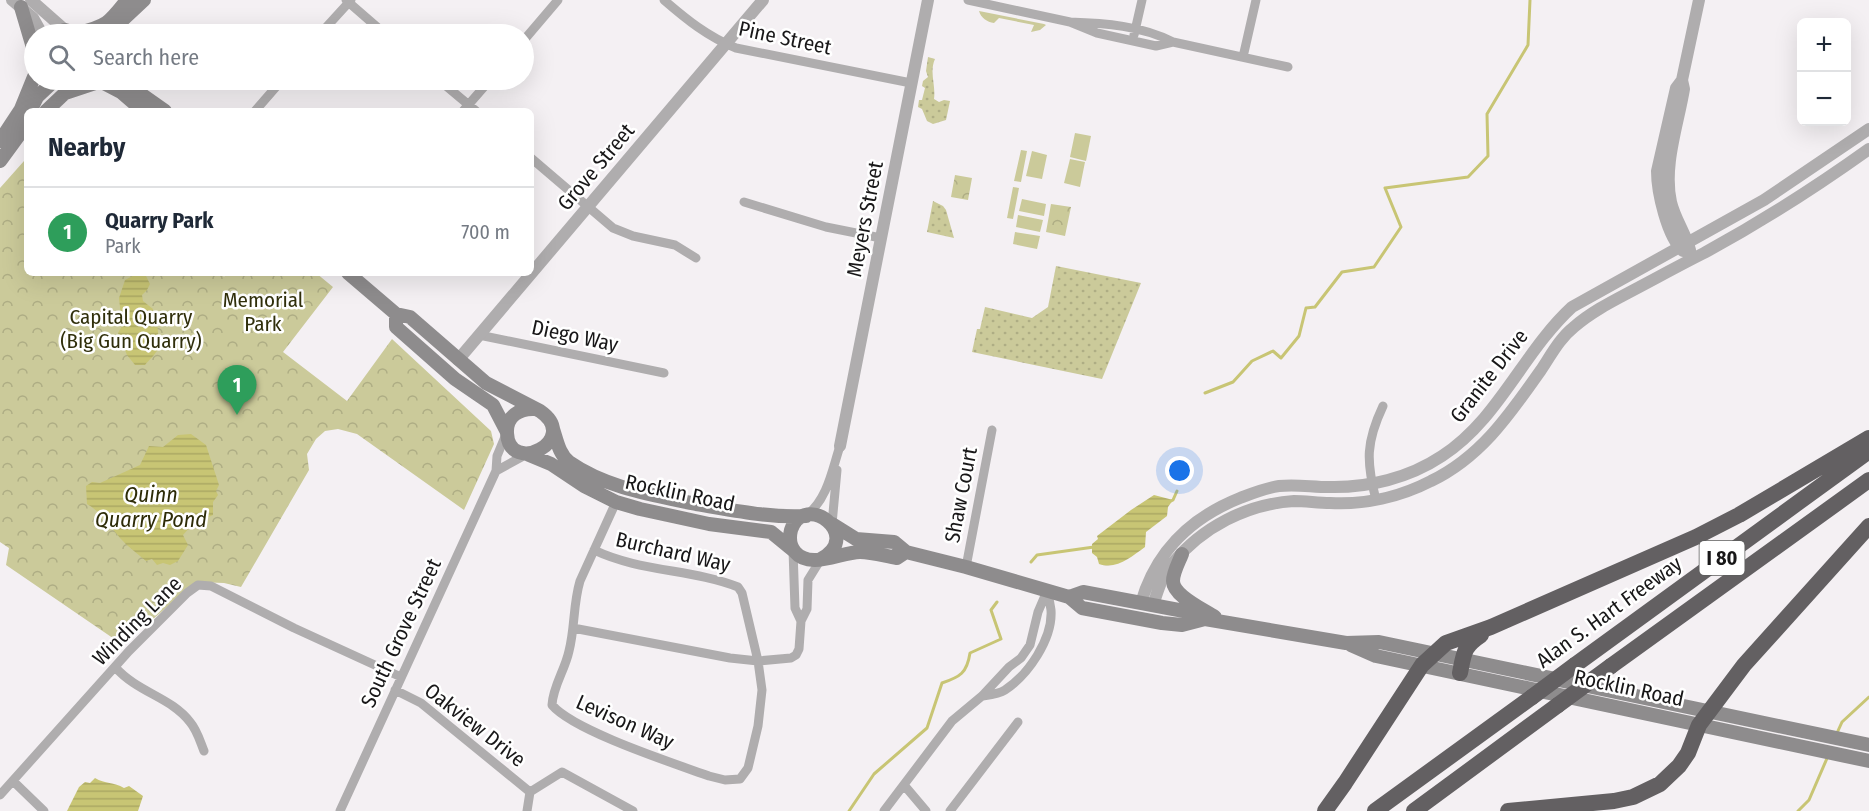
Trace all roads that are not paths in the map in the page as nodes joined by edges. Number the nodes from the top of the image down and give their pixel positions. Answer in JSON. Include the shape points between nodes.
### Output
{"nodes":[{"id":1,"x":127,"y":0,"type":"edge"},
{"id":2,"x":144,"y":0,"type":"edge"},
{"id":3,"x":558,"y":0,"type":"edge"},
{"id":4,"x":663,"y":0,"type":"edge"},
{"id":5,"x":764,"y":0,"type":"edge"},
{"id":6,"x":928,"y":0,"type":"edge"},
{"id":7,"x":968,"y":0,"type":"edge"},
{"id":8,"x":1142,"y":0,"type":"edge"},
{"id":9,"x":1256,"y":0,"type":"edge"},
{"id":10,"x":1699,"y":0,"type":"edge"},
{"id":11,"x":348,"y":1,"type":"edge"},
{"id":12,"x":22,"y":2,"type":"edge"},
{"id":13,"x":1070,"y":22,"type":"junction"},
{"id":14,"x":27,"y":24,"type":"edge"},
{"id":15,"x":36,"y":24,"type":"edge"},
{"id":16,"x":55,"y":24,"type":"edge"},
{"id":17,"x":106,"y":24,"type":"edge"},
{"id":18,"x":118,"y":24,"type":"edge"},
{"id":19,"x":126,"y":24,"type":"edge"},
{"id":20,"x":329,"y":24,"type":"edge"},
{"id":21,"x":374,"y":24,"type":"edge"},
{"id":22,"x":534,"y":28,"type":"edge"},
{"id":23,"x":1135,"y":32,"type":"junction"},
{"id":24,"x":1173,"y":42,"type":"junction"},
{"id":25,"x":726,"y":44,"type":"junction"},
{"id":26,"x":1243,"y":57,"type":"junction"},
{"id":27,"x":1288,"y":67,"type":"dead end"},
{"id":28,"x":1682,"y":80,"type":"junction"},
{"id":29,"x":911,"y":83,"type":"junction"},
{"id":30,"x":29,"y":90,"type":"edge"},
{"id":31,"x":44,"y":90,"type":"edge"},
{"id":32,"x":74,"y":90,"type":"edge"},
{"id":33,"x":118,"y":90,"type":"edge"},
{"id":34,"x":135,"y":90,"type":"edge"},
{"id":35,"x":147,"y":90,"type":"edge"},
{"id":36,"x":273,"y":90,"type":"edge"},
{"id":37,"x":449,"y":90,"type":"edge"},
{"id":38,"x":483,"y":90,"type":"edge"},
{"id":39,"x":32,"y":108,"type":"edge"},
{"id":40,"x":49,"y":108,"type":"edge"},
{"id":41,"x":140,"y":108,"type":"edge"},
{"id":42,"x":161,"y":108,"type":"edge"},
{"id":43,"x":161,"y":108,"type":"edge"},
{"id":44,"x":258,"y":108,"type":"edge"},
{"id":45,"x":468,"y":108,"type":"edge"},
{"id":46,"x":470,"y":108,"type":"edge"},
{"id":47,"x":24,"y":122,"type":"edge"},
{"id":48,"x":1869,"y":129,"type":"edge"},
{"id":49,"x":24,"y":136,"type":"edge"},
{"id":50,"x":1676,"y":136,"type":"junction"},
{"id":51,"x":6,"y":143,"type":"edge"},
{"id":52,"x":1869,"y":149,"type":"edge"},
{"id":53,"x":0,"y":161,"type":"edge"},
{"id":54,"x":534,"y":162,"type":"edge"},
{"id":55,"x":1658,"y":171,"type":"junction"},
{"id":56,"x":744,"y":202,"type":"dead end"},
{"id":57,"x":588,"y":207,"type":"junction"},
{"id":58,"x":881,"y":238,"type":"junction"},
{"id":59,"x":1684,"y":245,"type":"junction"},
{"id":60,"x":696,"y":258,"type":"dead end"},
{"id":61,"x":1692,"y":259,"type":"junction"},
{"id":62,"x":534,"y":270,"type":"edge"},
{"id":63,"x":352,"y":276,"type":"edge"},
{"id":64,"x":529,"y":276,"type":"edge"},
{"id":65,"x":396,"y":314,"type":"junction"},
{"id":66,"x":479,"y":335,"type":"junction"},
{"id":67,"x":406,"y":336,"type":"junction"},
{"id":68,"x":458,"y":360,"type":"junction"},
{"id":69,"x":664,"y":373,"type":"dead end"},
{"id":70,"x":483,"y":399,"type":"junction"},
{"id":71,"x":1383,"y":406,"type":"dead end"},
{"id":72,"x":535,"y":409,"type":"junction"},
{"id":73,"x":552,"y":426,"type":"junction"},
{"id":74,"x":992,"y":430,"type":"dead end"},
{"id":75,"x":507,"y":432,"type":"junction"},
{"id":76,"x":1869,"y":438,"type":"edge"},
{"id":77,"x":840,"y":446,"type":"junction"},
{"id":78,"x":1869,"y":450,"type":"edge"},
{"id":79,"x":527,"y":453,"type":"junction"},
{"id":80,"x":496,"y":471,"type":"junction"},
{"id":81,"x":1869,"y":480,"type":"edge"},
{"id":82,"x":1372,"y":484,"type":"junction"},
{"id":83,"x":674,"y":499,"type":"junction"},
{"id":84,"x":1376,"y":500,"type":"junction"},
{"id":85,"x":616,"y":502,"type":"junction"},
{"id":86,"x":713,"y":507,"type":"junction"},
{"id":87,"x":640,"y":510,"type":"junction"},
{"id":88,"x":806,"y":516,"type":"junction"},
{"id":89,"x":832,"y":524,"type":"junction"},
{"id":90,"x":1869,"y":526,"type":"edge"},
{"id":91,"x":594,"y":550,"type":"junction"},
{"id":92,"x":794,"y":550,"type":"junction"},
{"id":93,"x":906,"y":552,"type":"junction"},
{"id":94,"x":1182,"y":554,"type":"junction"},
{"id":95,"x":821,"y":559,"type":"junction"},
{"id":96,"x":966,"y":567,"type":"junction"},
{"id":97,"x":1047,"y":591,"type":"junction"},
{"id":98,"x":1070,"y":597,"type":"junction"},
{"id":99,"x":1147,"y":604,"type":"junction"},
{"id":100,"x":1143,"y":619,"type":"junction"},
{"id":101,"x":1205,"y":619,"type":"junction"},
{"id":102,"x":801,"y":621,"type":"junction"},
{"id":103,"x":1221,"y":621,"type":"junction"},
{"id":104,"x":1491,"y":627,"type":"junction"},
{"id":105,"x":573,"y":628,"type":"junction"},
{"id":106,"x":1428,"y":659,"type":"junction"},
{"id":107,"x":758,"y":661,"type":"junction"},
{"id":108,"x":115,"y":667,"type":"junction"},
{"id":109,"x":1461,"y":667,"type":"junction"},
{"id":110,"x":401,"y":677,"type":"junction"},
{"id":111,"x":395,"y":690,"type":"junction"},
{"id":112,"x":982,"y":696,"type":"junction"},
{"id":113,"x":1704,"y":718,"type":"junction"},
{"id":114,"x":1018,"y":722,"type":"dead end"},
{"id":115,"x":1869,"y":744,"type":"edge"},
{"id":116,"x":204,"y":752,"type":"dead end"},
{"id":117,"x":1869,"y":761,"type":"edge"},
{"id":118,"x":13,"y":781,"type":"junction"},
{"id":119,"x":904,"y":785,"type":"junction"},
{"id":120,"x":530,"y":792,"type":"junction"},
{"id":121,"x":0,"y":795,"type":"edge"},
{"id":122,"x":45,"y":811,"type":"edge"},
{"id":123,"x":340,"y":811,"type":"edge"},
{"id":124,"x":527,"y":811,"type":"edge"},
{"id":125,"x":633,"y":811,"type":"edge"},
{"id":126,"x":884,"y":811,"type":"edge"},
{"id":127,"x":926,"y":811,"type":"edge"},
{"id":128,"x":950,"y":811,"type":"edge"},
{"id":129,"x":1325,"y":811,"type":"edge"},
{"id":130,"x":1376,"y":811,"type":"edge"},
{"id":131,"x":1414,"y":811,"type":"edge"},
{"id":132,"x":1508,"y":811,"type":"edge"}],
"edges":[{"from":1,"to":17,"type":"main road"},
{"from":2,"to":18,"type":"main road"},
{"from":2,"to":19,"type":"main road"},
{"from":3,"to":22,"type":"street"},
{"from":4,"to":25,"type":"street","name":"Pine Street"},
{"from":5,"to":25,"type":"street","name":"Grove Street"},
{"from":6,"to":29,"type":"street","name":"Meyers Street"},
{"from":7,"to":13,"type":"street"},
{"from":8,"to":23,"type":"street"},
{"from":9,"to":26,"type":"street"},
{"from":10,"to":28,"type":"street"},
{"from":11,"to":20,"type":"street"},
{"from":11,"to":21,"type":"street"},
{"from":12,"to":14,"type":"main road"},
{"from":12,"to":15,"type":"street"},
{"from":12,"to":16,"type":"street"},
{"from":13,"to":23,"type":"street","via":[[1100,22]]},
{"from":13,"to":24,"type":"street","via":[[1097,33],[1156,46]]},
{"from":23,"to":24,"type":"street","via":[[1159,34]]},
{"from":24,"to":26,"type":"street"},
{"from":25,"to":29,"type":"street","name":"Pine Street"},
{"from":25,"to":57,"type":"street","name":"Grove Street"},
{"from":26,"to":27,"type":"street"},
{"from":28,"to":50,"type":"street"},
{"from":28,"to":55,"type":"street","via":[[1673,98]]},
{"from":29,"to":58,"type":"street","name":"Meyers Street"},
{"from":30,"to":51,"type":"main road"},
{"from":31,"to":39,"type":"main road"},
{"from":32,"to":40,"type":"main road"},
{"from":33,"to":41,"type":"main road"},
{"from":34,"to":42,"type":"main road"},
{"from":35,"to":43,"type":"main road"},
{"from":36,"to":44,"type":"street"},
{"from":37,"to":45,"type":"street"},
{"from":38,"to":46,"type":"street"},
{"from":47,"to":51,"type":"main road"},
{"from":48,"to":59,"type":"street","name":"Granite Drive","via":[[1764,200]]},
{"from":49,"to":51,"type":"main road"},
{"from":50,"to":55,"type":"street"},
{"from":50,"to":59,"type":"street","via":[[1669,193]]},
{"from":51,"to":53,"type":"main road"},
{"from":52,"to":61,"type":"street","name":"Granite Drive","via":[[1783,207]]},
{"from":54,"to":57,"type":"street"},
{"from":55,"to":59,"type":"street","via":[[1663,207]]},
{"from":56,"to":58,"type":"street","via":[[826,227]]},
{"from":57,"to":60,"type":"street","via":[[623,234],[675,245]]},
{"from":57,"to":62,"type":"street","name":"Grove Street"},
{"from":58,"to":77,"type":"street","name":"Meyers Street"},
{"from":59,"to":61,"type":"street"},
{"from":59,"to":82,"type":"street","name":"Granite Drive","via":[[1572,307],[1551,327],[1485,419],[1452,449],[1406,474]]},
{"from":61,"to":84,"type":"street","name":"Granite Drive","via":[[1573,327],[1502,424],[1461,463],[1421,485]]},
{"from":63,"to":65,"type":"main road"},
{"from":64,"to":66,"type":"street","name":"Grove Street"},
{"from":65,"to":67,"type":"main road","via":[[396,327]]},
{"from":65,"to":68,"type":"main road","via":[[410,317]]},
{"from":66,"to":68,"type":"street","name":"Grove Street"},
{"from":66,"to":69,"type":"street","name":"Diego Way"},
{"from":67,"to":68,"type":"main road","via":[[417,334],[449,359]]},
{"from":67,"to":70,"type":"main road"},
{"from":68,"to":70,"type":"main road","via":[[461,372]]},
{"from":68,"to":72,"type":"main road","via":[[486,383]]},
{"from":70,"to":75,"type":"main road","via":[[493,405]]},
{"from":71,"to":82,"type":"street","via":[[1368,446]]},
{"from":72,"to":73,"type":"main road"},
{"from":72,"to":75,"type":"main road","via":[[515,414]]},
{"from":73,"to":79,"type":"main road","via":[[546,446]]},
{"from":73,"to":83,"type":"main road","name":"Rocklin Road","via":[[562,454],[569,461],[612,483]]},
{"from":74,"to":96,"type":"street","name":"Shaw Court"},
{"from":75,"to":79,"type":"main road","via":[[513,446]]},
{"from":75,"to":80,"type":"street","name":"South Grove Street","via":[[497,456]]},
{"from":76,"to":104,"type":"highway","via":[[1696,537]]},
{"from":77,"to":88,"type":"street","name":"Meyers Street","via":[[824,496]]},
{"from":77,"to":89,"type":"street","name":"Meyers Street"},
{"from":78,"to":130,"type":"highway","name":"Alan S. Hart Freeway","number":"I 80","bridge":true},
{"from":79,"to":80,"type":"street"},
{"from":79,"to":85,"type":"main road","name":"Rocklin Road"},
{"from":80,"to":110,"type":"street","name":"South Grove Street"},
{"from":81,"to":131,"type":"highway","number":"I 80","bridge":true},
{"from":82,"to":84,"type":"street"},
{"from":82,"to":99,"type":"street","name":"Granite Drive","via":[[1278,487],[1225,504],[1196,522],[1172,544],[1153,571]]},
{"from":83,"to":85,"type":"main road","via":[[646,503],[625,498]]},
{"from":83,"to":86,"type":"main road","name":"Rocklin Road"},
{"from":84,"to":94,"type":"street","name":"Granite Drive","via":[[1295,501],[1257,508],[1204,533]]},
{"from":85,"to":87,"type":"main road","name":"Rocklin Road"},
{"from":85,"to":91,"type":"street","name":"Levison Way"},
{"from":86,"to":87,"type":"main road","via":[[709,515],[671,508]]},
{"from":86,"to":88,"type":"main road","name":"Rocklin Road","via":[[781,517]]},
{"from":87,"to":92,"type":"main road","name":"Rocklin Road","via":[[767,531]]},
{"from":88,"to":89,"type":"main road","via":[[820,516]]},
{"from":88,"to":92,"type":"main road","via":[[798,520],[791,532]]},
{"from":89,"to":93,"type":"main road","name":"Rocklin Road","via":[[851,537],[894,542]]},
{"from":89,"to":95,"type":"main road","via":[[836,541],[831,552]]},
{"from":90,"to":113,"type":"highway","via":[[1744,665]]},
{"from":91,"to":105,"type":"street","name":"Levison Way","via":[[576,594]]},
{"from":91,"to":107,"type":"street","name":"Burchard Way","via":[[617,560],[738,587]]},
{"from":92,"to":95,"type":"main road","via":[[809,560]]},
{"from":92,"to":102,"type":"street","via":[[795,608]]},
{"from":93,"to":95,"type":"main road","name":"Rocklin Road","via":[[897,558],[862,552]]},
{"from":93,"to":96,"type":"main road","name":"Rocklin Road"},
{"from":94,"to":99,"type":"street","name":"Granite Drive"},
{"from":94,"to":103,"type":"main road","via":[[1173,579],[1177,593]]},
{"from":95,"to":102,"type":"street","via":[[808,580],[807,609]]},
{"from":96,"to":97,"type":"main road","name":"Rocklin Road"},
{"from":97,"to":98,"type":"main road","name":"Rocklin Road"},
{"from":97,"to":112,"type":"street","via":[[1030,645]]},
{"from":97,"to":112,"type":"street","via":[[1051,612],[1035,660],[1004,691]]},
{"from":98,"to":99,"type":"main road","name":"Rocklin Road","via":[[1083,592]]},
{"from":98,"to":100,"type":"main road","name":"Rocklin Road","via":[[1082,608]]},
{"from":99,"to":100,"type":"main road"},
{"from":99,"to":101,"type":"main road","name":"Rocklin Road"},
{"from":100,"to":101,"type":"main road","name":"Rocklin Road","via":[[1182,625]]},
{"from":101,"to":103,"type":"main road","name":"Rocklin Road"},
{"from":102,"to":107,"type":"street","via":[[796,655]]},
{"from":103,"to":106,"type":"main road","name":"Rocklin Road","via":[[1347,643],[1376,656]]},
{"from":104,"to":106,"type":"highway","via":[[1446,643]]},
{"from":104,"to":109,"type":"highway","via":[[1464,649]]},
{"from":105,"to":107,"type":"street"},
{"from":105,"to":107,"type":"street","name":"Levison Way","via":[[553,699],[556,710],[609,738],[725,780],[740,780],[748,768],[762,706]]},
{"from":106,"to":109,"type":"main road","name":"Rocklin Road"},
{"from":106,"to":129,"type":"highway"},
{"from":108,"to":110,"type":"street","name":"Winding Lane","via":[[191,589],[207,584]]},
{"from":108,"to":116,"type":"street","via":[[125,679],[179,709],[198,733]]},
{"from":108,"to":118,"type":"street","name":"Winding Lane"},
{"from":109,"to":113,"type":"main road","name":"Rocklin Road"},
{"from":110,"to":111,"type":"street","name":"South Grove Street"},
{"from":111,"to":120,"type":"street","name":"Oakview Drive","via":[[421,703]]},
{"from":111,"to":123,"type":"street","name":"South Grove Street"},
{"from":112,"to":119,"type":"street","via":[[952,721]]},
{"from":113,"to":115,"type":"main road","name":"Rocklin Road"},
{"from":113,"to":117,"type":"main road","name":"Rocklin Road"},
{"from":113,"to":132,"type":"highway","via":[[1679,766],[1647,792],[1614,801]]},
{"from":114,"to":128,"type":"street"},
{"from":118,"to":121,"type":"street","name":"Winding Lane"},
{"from":118,"to":122,"type":"street"},
{"from":119,"to":126,"type":"street"},
{"from":119,"to":127,"type":"street"},
{"from":120,"to":124,"type":"street","name":"Oakview Drive"},
{"from":120,"to":125,"type":"street","name":"Oakview Drive","via":[[562,772]]}]}
